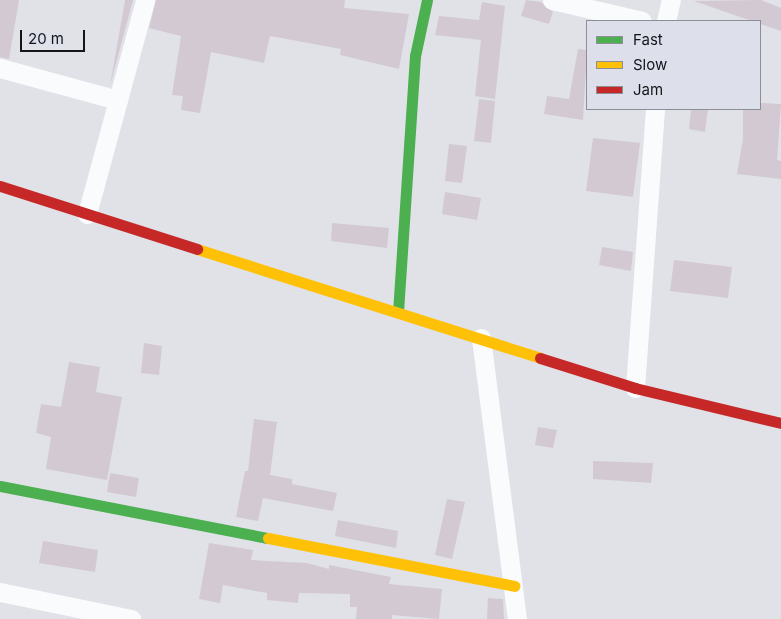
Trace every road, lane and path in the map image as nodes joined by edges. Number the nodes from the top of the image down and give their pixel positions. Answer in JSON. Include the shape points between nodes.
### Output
{"nodes":[{"id":1,"x":145,"y":0,"type":"edge"},
{"id":2,"x":427,"y":0,"type":"edge"},
{"id":3,"x":552,"y":0,"type":"edge"},
{"id":4,"x":671,"y":0,"type":"edge"},
{"id":5,"x":638,"y":20,"type":"edge"},
{"id":6,"x":666,"y":20,"type":"edge"},
{"id":7,"x":0,"y":68,"type":"edge"},
{"id":8,"x":118,"y":100,"type":"junction"},
{"id":9,"x":655,"y":110,"type":"edge"},
{"id":10,"x":0,"y":186,"type":"edge"},
{"id":11,"x":87,"y":214,"type":"junction"},
{"id":12,"x":398,"y":312,"type":"junction"},
{"id":13,"x":482,"y":338,"type":"junction"},
{"id":14,"x":635,"y":388,"type":"junction"},
{"id":15,"x":781,"y":423,"type":"edge"},
{"id":16,"x":0,"y":486,"type":"edge"},
{"id":17,"x":514,"y":586,"type":"junction"},
{"id":18,"x":0,"y":592,"type":"edge"},
{"id":19,"x":126,"y":618,"type":"edge"},
{"id":20,"x":517,"y":619,"type":"edge"}],
"edges":[{"from":1,"to":8,"type":"street"},
{"from":2,"to":12,"type":"street","via":[[415,56]]},
{"from":3,"to":5,"type":"street"},
{"from":4,"to":6,"type":"street"},
{"from":7,"to":8,"type":"street"},
{"from":8,"to":11,"type":"street"},
{"from":9,"to":14,"type":"street"},
{"from":10,"to":11,"type":"street"},
{"from":11,"to":12,"type":"street"},
{"from":12,"to":13,"type":"street"},
{"from":13,"to":14,"type":"street"},
{"from":13,"to":17,"type":"street"},
{"from":14,"to":15,"type":"street"},
{"from":16,"to":17,"type":"street"},
{"from":17,"to":20,"type":"street"},
{"from":18,"to":19,"type":"street"}]}
